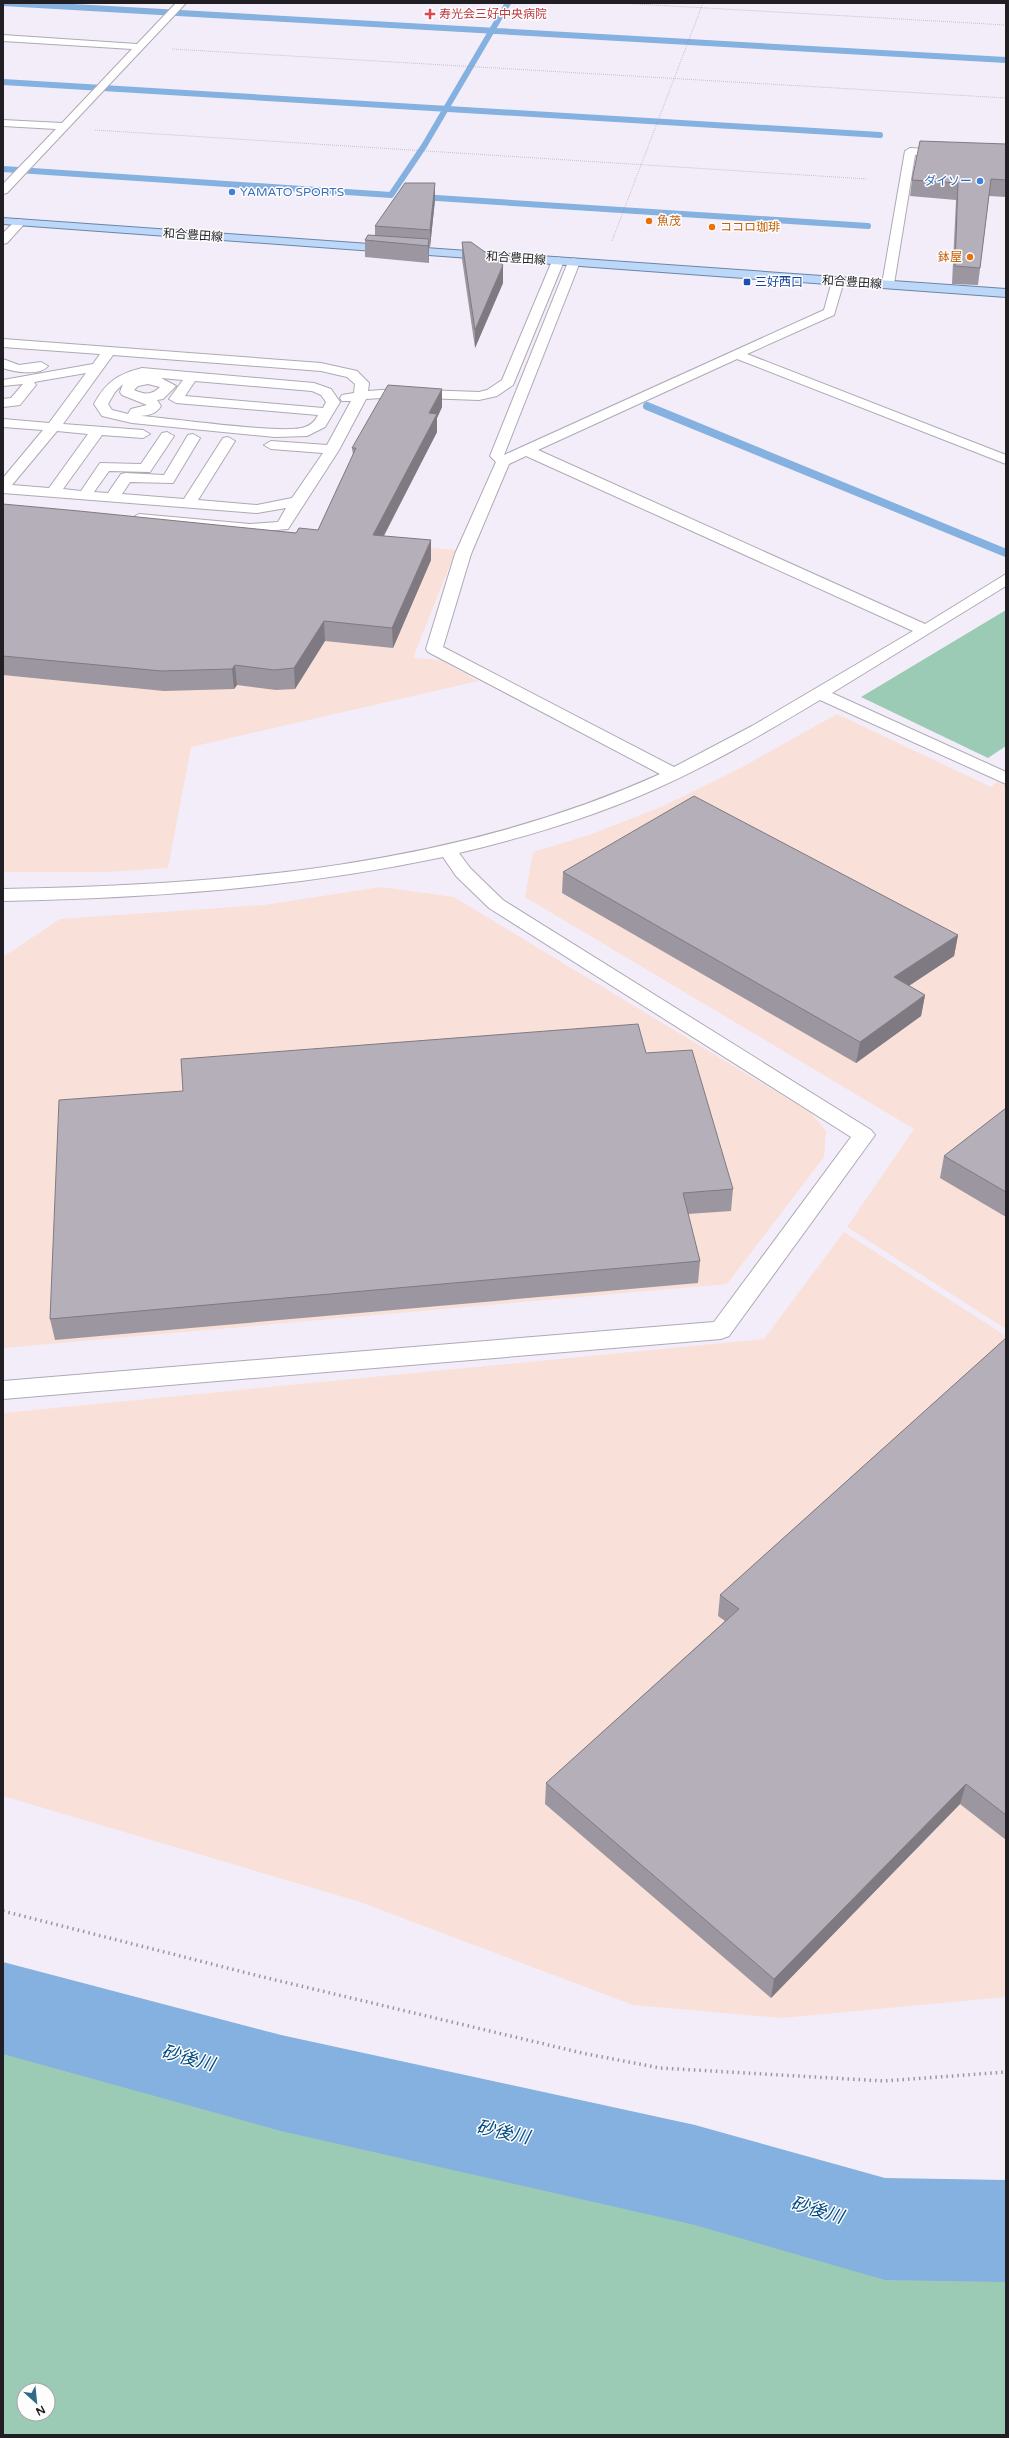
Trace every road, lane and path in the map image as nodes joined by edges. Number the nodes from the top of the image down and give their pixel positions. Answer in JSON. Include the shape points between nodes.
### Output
{"nodes":[{"id":1,"x":182,"y":3,"type":"edge"},
{"id":2,"x":618,"y":3,"type":"edge"},
{"id":3,"x":703,"y":3,"type":"edge"},
{"id":4,"x":702,"y":8,"type":"junction"},
{"id":5,"x":1006,"y":25,"type":"edge"},
{"id":6,"x":3,"y":38,"type":"edge"},
{"id":7,"x":140,"y":47,"type":"junction"},
{"id":8,"x":673,"y":78,"type":"junction"},
{"id":9,"x":1006,"y":98,"type":"edge"},
{"id":10,"x":3,"y":123,"type":"edge"},
{"id":11,"x":64,"y":127,"type":"junction"},
{"id":12,"x":1006,"y":158,"type":"edge"},
{"id":13,"x":640,"y":165,"type":"junction"},
{"id":14,"x":867,"y":179,"type":"dead end"},
{"id":15,"x":3,"y":191,"type":"edge"},
{"id":16,"x":3,"y":221,"type":"edge"},
{"id":17,"x":20,"y":222,"type":"junction"},
{"id":18,"x":3,"y":240,"type":"edge"},
{"id":19,"x":558,"y":261,"type":"junction"},
{"id":20,"x":574,"y":262,"type":"junction"},
{"id":21,"x":604,"y":264,"type":"junction"},
{"id":22,"x":838,"y":281,"type":"junction"},
{"id":23,"x":888,"y":284,"type":"junction"},
{"id":24,"x":1006,"y":293,"type":"edge"},
{"id":25,"x":3,"y":343,"type":"edge"},
{"id":26,"x":58,"y":348,"type":"junction"},
{"id":27,"x":109,"y":352,"type":"junction"},
{"id":28,"x":737,"y":355,"type":"junction"},
{"id":29,"x":3,"y":363,"type":"edge"},
{"id":30,"x":98,"y":367,"type":"junction"},
{"id":31,"x":192,"y":376,"type":"junction"},
{"id":32,"x":218,"y":378,"type":"junction"},
{"id":33,"x":254,"y":382,"type":"junction"},
{"id":34,"x":5,"y":383,"type":"edge"},
{"id":35,"x":29,"y":385,"type":"junction"},
{"id":36,"x":113,"y":385,"type":"junction"},
{"id":37,"x":80,"y":390,"type":"junction"},
{"id":38,"x":136,"y":394,"type":"junction"},
{"id":39,"x":361,"y":395,"type":"junction"},
{"id":40,"x":176,"y":399,"type":"junction"},
{"id":41,"x":3,"y":403,"type":"edge"},
{"id":42,"x":237,"y":404,"type":"junction"},
{"id":43,"x":295,"y":409,"type":"junction"},
{"id":44,"x":327,"y":412,"type":"junction"},
{"id":45,"x":192,"y":413,"type":"junction"},
{"id":46,"x":134,"y":416,"type":"junction"},
{"id":47,"x":159,"y":422,"type":"junction"},
{"id":48,"x":3,"y":423,"type":"edge"},
{"id":49,"x":53,"y":427,"type":"junction"},
{"id":50,"x":98,"y":430,"type":"junction"},
{"id":51,"x":167,"y":436,"type":"junction"},
{"id":52,"x":193,"y":438,"type":"junction"},
{"id":53,"x":228,"y":441,"type":"junction"},
{"id":54,"x":332,"y":450,"type":"junction"},
{"id":55,"x":525,"y":450,"type":"junction"},
{"id":56,"x":1006,"y":460,"type":"edge"},
{"id":57,"x":503,"y":461,"type":"junction"},
{"id":58,"x":3,"y":488,"type":"edge"},
{"id":59,"x":26,"y":490,"type":"junction"},
{"id":60,"x":54,"y":492,"type":"junction"},
{"id":61,"x":85,"y":495,"type":"junction"},
{"id":62,"x":114,"y":497,"type":"junction"},
{"id":63,"x":297,"y":501,"type":"junction"},
{"id":64,"x":189,"y":503,"type":"junction"},
{"id":65,"x":35,"y":509,"type":"edge"},
{"id":66,"x":122,"y":516,"type":"edge"},
{"id":67,"x":1006,"y":579,"type":"edge"},
{"id":68,"x":925,"y":630,"type":"junction"},
{"id":69,"x":819,"y":694,"type":"junction"},
{"id":70,"x":674,"y":774,"type":"junction"},
{"id":71,"x":1006,"y":780,"type":"edge"},
{"id":72,"x":448,"y":851,"type":"junction"},
{"id":73,"x":3,"y":895,"type":"edge"},
{"id":74,"x":3,"y":1390,"type":"edge"},
{"id":75,"x":3,"y":1912,"type":"edge"},
{"id":76,"x":1006,"y":2072,"type":"edge"}],
"edges":[{"from":1,"to":7,"type":"street"},
{"from":2,"to":4,"type":"path"},
{"from":3,"to":4,"type":"path"},
{"from":4,"to":5,"type":"path"},
{"from":4,"to":8,"type":"path"},
{"from":6,"to":7,"type":"street"},
{"from":7,"to":8,"type":"path"},
{"from":7,"to":11,"type":"street"},
{"from":8,"to":9,"type":"path"},
{"from":8,"to":13,"type":"path"},
{"from":10,"to":11,"type":"street"},
{"from":11,"to":13,"type":"path"},
{"from":11,"to":15,"type":"street"},
{"from":12,"to":23,"type":"street","via":[[910,151]]},
{"from":13,"to":14,"type":"path"},
{"from":13,"to":21,"type":"path"},
{"from":16,"to":17,"type":"main road","name":"和合豊田線"},
{"from":17,"to":18,"type":"street"},
{"from":17,"to":19,"type":"main road","name":"和合豊田線"},
{"from":19,"to":20,"type":"main road","name":"和合豊田線"},
{"from":19,"to":39,"type":"street","via":[[508,382],[492,393],[479,396]]},
{"from":20,"to":21,"type":"main road","name":"和合豊田線"},
{"from":20,"to":57,"type":"street","via":[[497,456]]},
{"from":21,"to":22,"type":"main road","name":"和合豊田線"},
{"from":22,"to":23,"type":"main road","name":"和合豊田線"},
{"from":22,"to":28,"type":"street","via":[[830,312]]},
{"from":23,"to":24,"type":"main road","name":"和合豊田線"},
{"from":25,"to":26,"type":"street"},
{"from":26,"to":27,"type":"street"},
{"from":26,"to":29,"type":"street","via":[[44,365],[17,369]]},
{"from":27,"to":30,"type":"street"},
{"from":27,"to":39,"type":"street","via":[[321,367],[352,374],[362,383]]},
{"from":28,"to":55,"type":"street"},
{"from":28,"to":56,"type":"street"},
{"from":30,"to":34,"type":"street"},
{"from":30,"to":37,"type":"street"},
{"from":31,"to":32,"type":"street"},
{"from":31,"to":36,"type":"street","via":[[142,372],[119,378]]},
{"from":31,"to":40,"type":"street"},
{"from":32,"to":33,"type":"street"},
{"from":32,"to":42,"type":"street","via":[[210,389],[245,392]]},
{"from":33,"to":43,"type":"street","via":[[255,390],[299,390],[302,395]]},
{"from":33,"to":44,"type":"street","via":[[314,387],[326,392]]},
{"from":34,"to":35,"type":"street"},
{"from":35,"to":37,"type":"street"},
{"from":35,"to":41,"type":"street","via":[[15,402]]},
{"from":36,"to":38,"type":"street"},
{"from":36,"to":46,"type":"street","via":[[101,404],[107,413]]},
{"from":37,"to":49,"type":"street"},
{"from":38,"to":46,"type":"street","via":[[119,402],[118,407]]},
{"from":38,"to":46,"type":"street","via":[[153,401],[154,406]]},
{"from":39,"to":44,"type":"street"},
{"from":39,"to":54,"type":"street"},
{"from":40,"to":45,"type":"street"},
{"from":40,"to":47,"type":"street"},
{"from":42,"to":43,"type":"street"},
{"from":42,"to":45,"type":"street"},
{"from":43,"to":44,"type":"street"},
{"from":44,"to":45,"type":"street","via":[[301,422],[275,427]]},
{"from":44,"to":45,"type":"street","via":[[307,432],[275,433]]},
{"from":45,"to":47,"type":"street"},
{"from":46,"to":47,"type":"street"},
{"from":48,"to":49,"type":"street"},
{"from":49,"to":50,"type":"street"},
{"from":49,"to":58,"type":"street"},
{"from":50,"to":51,"type":"street"},
{"from":50,"to":60,"type":"street"},
{"from":51,"to":52,"type":"street"},
{"from":51,"to":61,"type":"street","via":[[144,469],[105,466]]},
{"from":52,"to":53,"type":"street"},
{"from":52,"to":62,"type":"street","via":[[168,480],[126,477]]},
{"from":53,"to":54,"type":"street"},
{"from":53,"to":64,"type":"street"},
{"from":54,"to":63,"type":"street"},
{"from":55,"to":57,"type":"street"},
{"from":55,"to":68,"type":"street"},
{"from":57,"to":70,"type":"street","via":[[463,554],[434,649]]},
{"from":58,"to":59,"type":"street"},
{"from":59,"to":60,"type":"street"},
{"from":59,"to":65,"type":"street"},
{"from":60,"to":61,"type":"street"},
{"from":61,"to":62,"type":"street"},
{"from":62,"to":64,"type":"street"},
{"from":63,"to":64,"type":"street","via":[[258,509]]},
{"from":63,"to":66,"type":"street","via":[[283,526],[250,528]]},
{"from":67,"to":68,"type":"street"},
{"from":68,"to":69,"type":"street"},
{"from":69,"to":70,"type":"street","via":[[715,754]]},
{"from":69,"to":71,"type":"street"},
{"from":70,"to":72,"type":"street","via":[[586,810]]},
{"from":72,"to":73,"type":"street","via":[[354,870],[271,882],[116,894]]},
{"from":72,"to":74,"type":"street","via":[[463,872],[496,904],[864,1135],[721,1330]]},
{"from":75,"to":76,"type":"path","via":[[582,2053],[660,2068],[884,2081]]}]}
